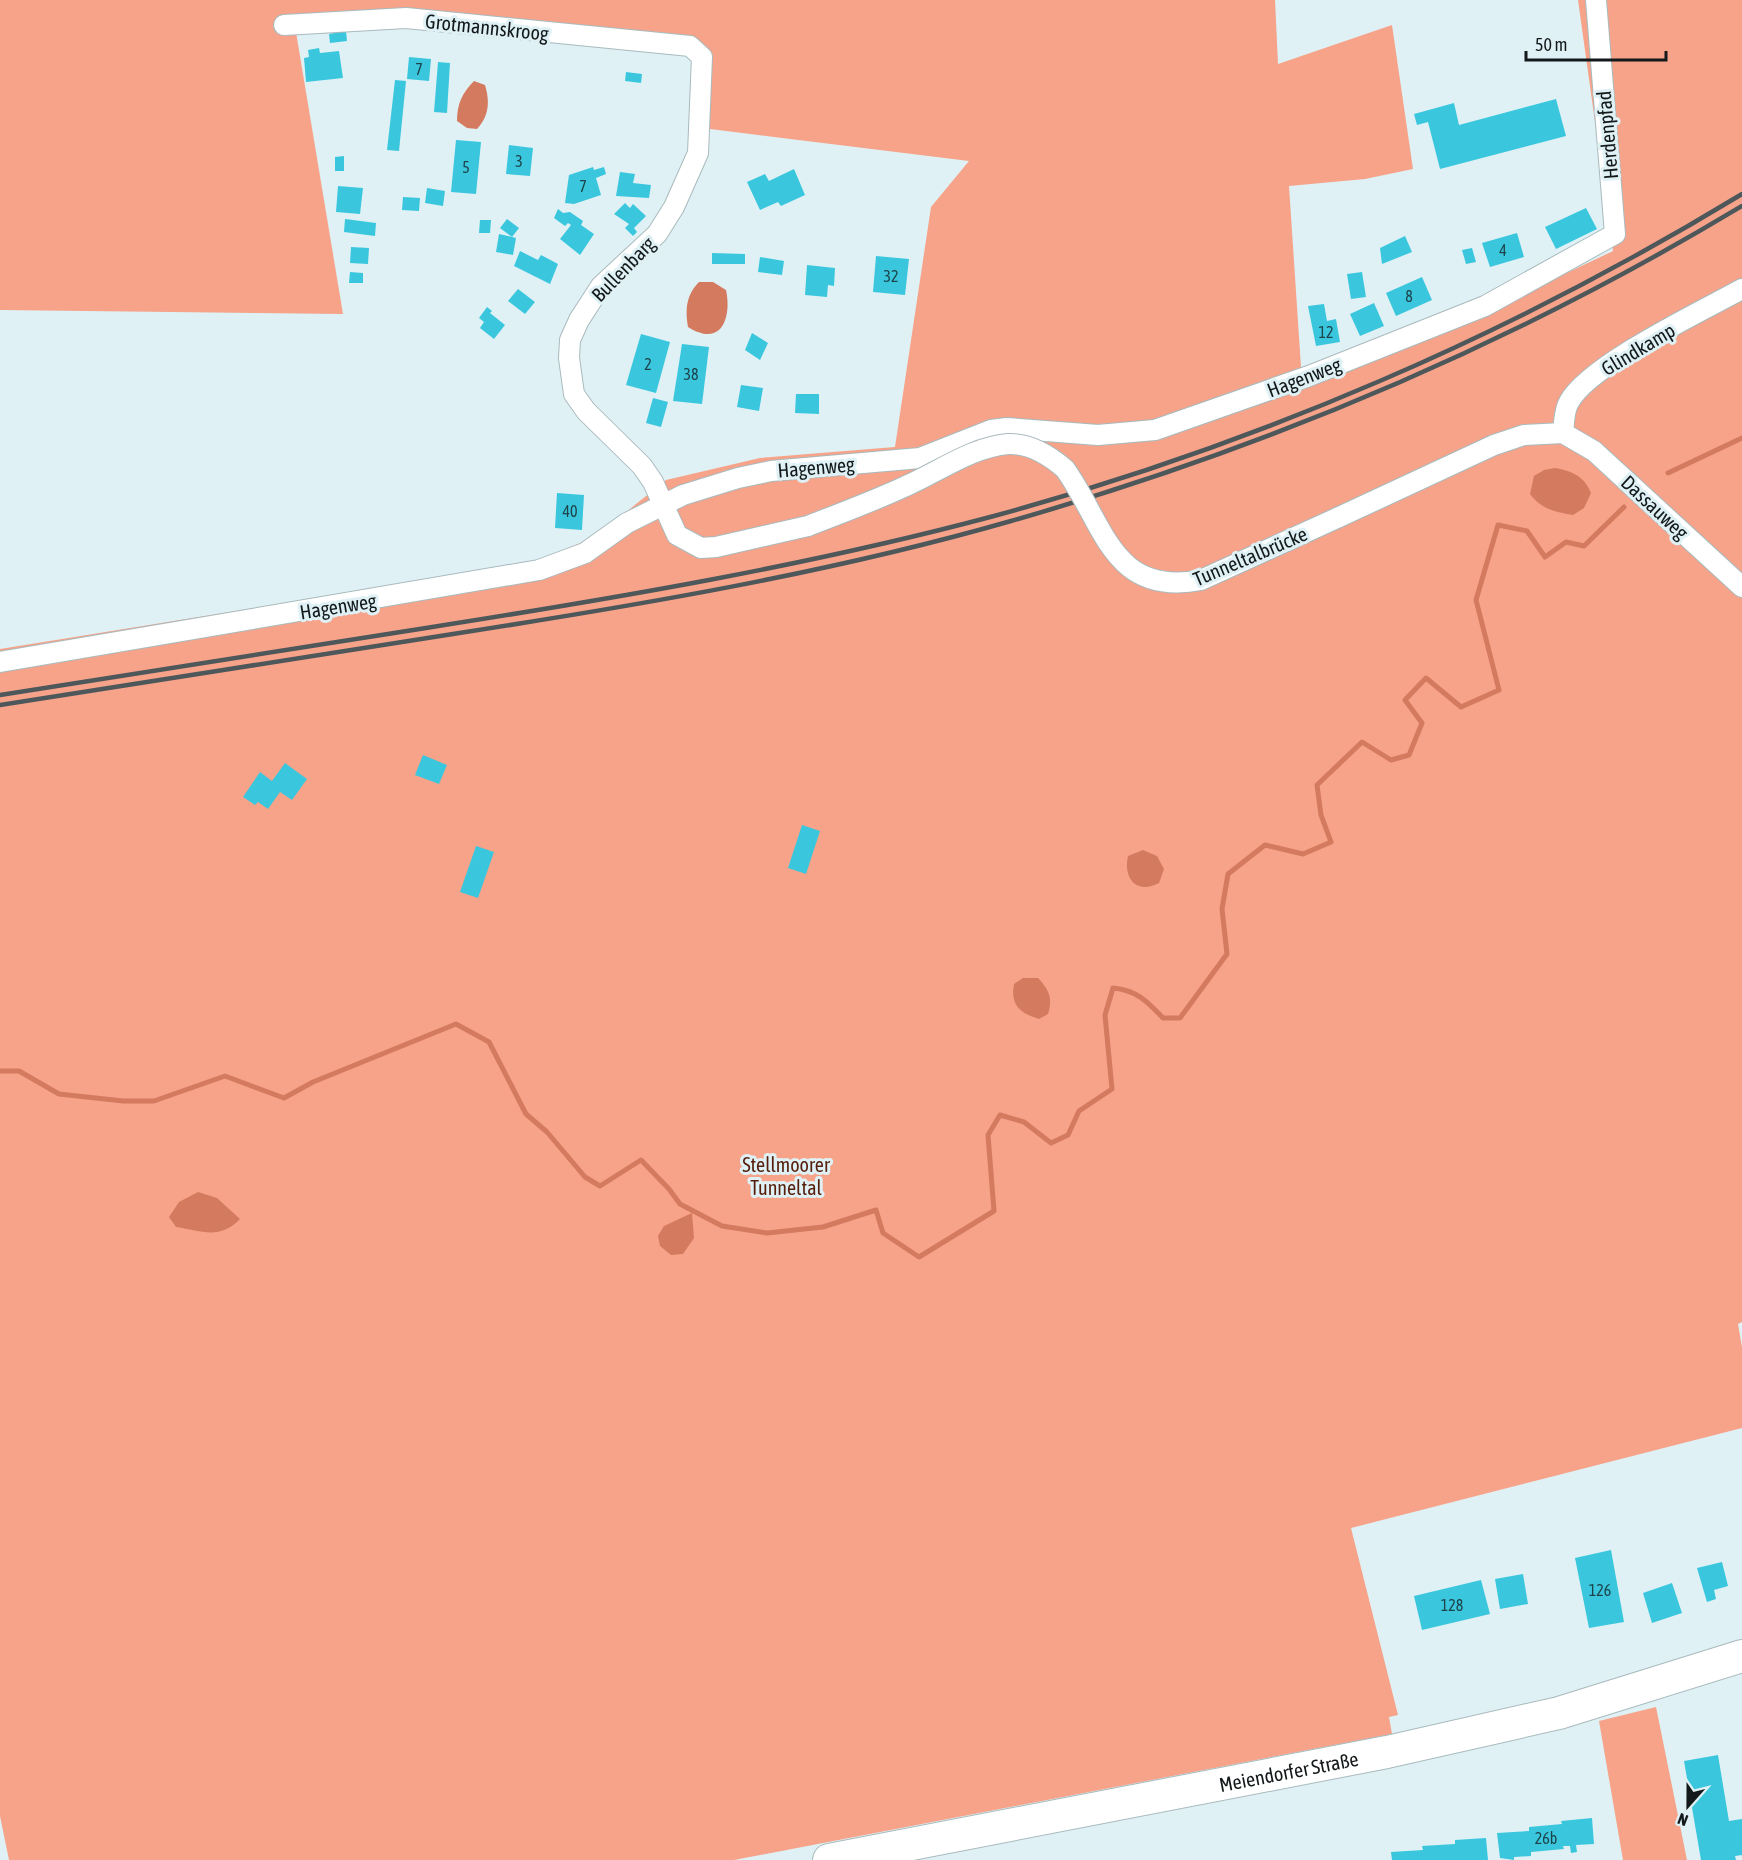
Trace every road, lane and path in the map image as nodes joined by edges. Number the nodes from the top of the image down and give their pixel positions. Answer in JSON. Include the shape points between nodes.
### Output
{"nodes":[{"id":1,"x":1596,"y":0,"type":"edge"},
{"id":2,"x":284,"y":25,"type":"dead end"},
{"id":3,"x":690,"y":46,"type":"joint"},
{"id":4,"x":1616,"y":234,"type":"joint"},
{"id":5,"x":1742,"y":289,"type":"edge"},
{"id":6,"x":1563,"y":433,"type":"junction"},
{"id":7,"x":662,"y":505,"type":"junction"},
{"id":8,"x":1742,"y":587,"type":"edge"},
{"id":9,"x":0,"y":662,"type":"edge"},
{"id":10,"x":1742,"y":1656,"type":"edge"},
{"id":11,"x":829,"y":1860,"type":"edge"}],
"edges":[{"from":1,"to":4,"type":"street","name":"Herdenpfad"},
{"from":2,"to":3,"type":"street","name":"Grotmannskroog","via":[[406,18]]},
{"from":3,"to":7,"type":"street","name":"Bullenbarg","via":[[702,57],[698,153],[657,234],[602,286],[570,340],[574,394],[642,466]]},
{"from":4,"to":7,"type":"street","name":"Hagenweg","via":[[1485,306],[1309,376],[1155,430],[1098,435],[991,430],[920,458],[771,471],[710,486]]},
{"from":5,"to":6,"type":"street","name":"Glindkamp","via":[[1612,362],[1583,385],[1569,402]]},
{"from":6,"to":7,"type":"street","name":"Tunneltalbrücke","bridge":true,"via":[[1524,435],[1494,446],[1187,583],[1155,580],[1119,559],[1065,469],[1032,448],[1010,444],[974,454],[808,526],[733,544],[701,548],[677,535]]},
{"from":6,"to":8,"type":"street","name":"Dassauweg","via":[[1594,451]]},
{"from":7,"to":9,"type":"street","name":"Hagenweg","via":[[627,523],[585,553],[539,570]]},
{"from":10,"to":11,"type":"main road","name":"Meiendorfer Straße","via":[[1559,1713],[1410,1747]]}]}
